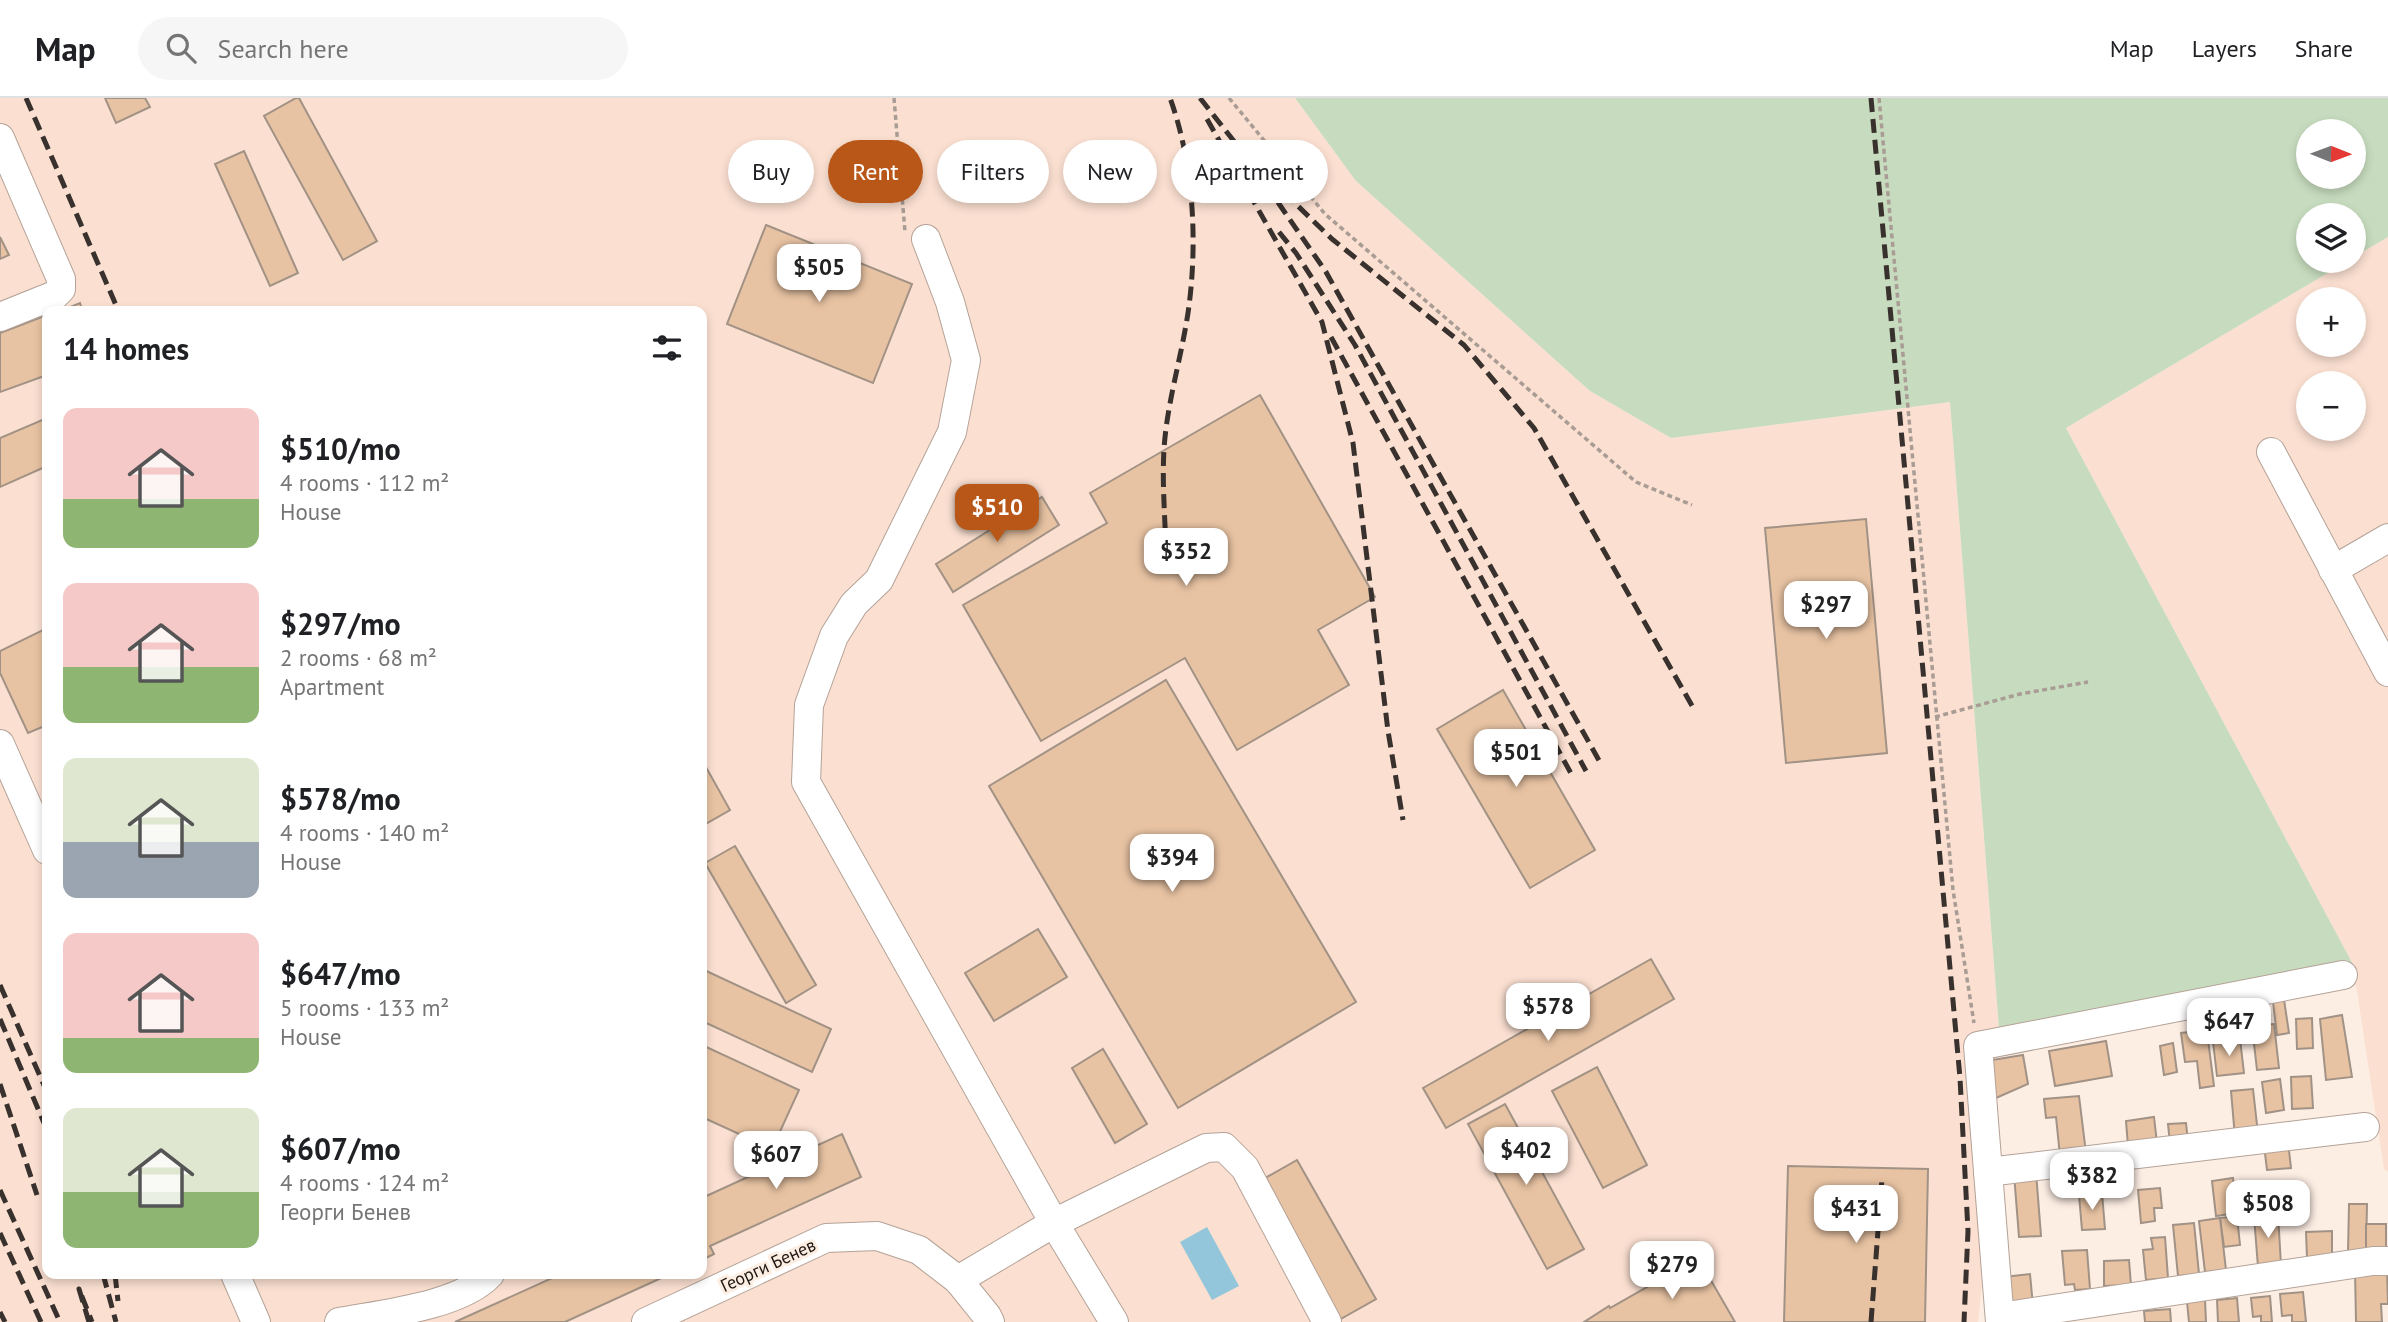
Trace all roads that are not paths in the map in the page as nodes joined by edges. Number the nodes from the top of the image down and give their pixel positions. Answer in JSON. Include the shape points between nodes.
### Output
{"nodes":[{"id":1,"x":0,"y":138,"type":"edge"},
{"id":2,"x":926,"y":239,"type":"road end"},
{"id":3,"x":0,"y":317,"type":"edge"},
{"id":4,"x":2271,"y":452,"type":"dead end"},
{"id":5,"x":2388,"y":538,"type":"edge"},
{"id":6,"x":2333,"y":570,"type":"junction"},
{"id":7,"x":2388,"y":672,"type":"edge"},
{"id":8,"x":0,"y":744,"type":"edge"},
{"id":9,"x":42,"y":839,"type":"edge"},
{"id":10,"x":2343,"y":975,"type":"dead end"},
{"id":11,"x":2365,"y":1127,"type":"dead end"},
{"id":12,"x":1988,"y":1172,"type":"junction"},
{"id":13,"x":1054,"y":1223,"type":"junction"},
{"id":14,"x":2388,"y":1261,"type":"edge"},
{"id":15,"x":237,"y":1279,"type":"edge"},
{"id":16,"x":486,"y":1279,"type":"edge"},
{"id":17,"x":958,"y":1280,"type":"junction"},
{"id":18,"x":2000,"y":1319,"type":"edge"},
{"id":19,"x":256,"y":1322,"type":"edge"},
{"id":20,"x":339,"y":1322,"type":"edge"},
{"id":21,"x":646,"y":1322,"type":"edge"},
{"id":22,"x":990,"y":1322,"type":"edge"},
{"id":23,"x":1114,"y":1322,"type":"edge"},
{"id":24,"x":1327,"y":1322,"type":"edge"}],
"edges":[{"from":1,"to":3,"type":"street","via":[[61,279],[61,289]]},
{"from":2,"to":13,"type":"street","via":[[966,360],[952,432],[879,580],[854,604],[834,636],[809,705],[806,782]]},
{"from":4,"to":6,"type":"street"},
{"from":5,"to":6,"type":"street"},
{"from":6,"to":7,"type":"street"},
{"from":8,"to":9,"type":"street"},
{"from":10,"to":12,"type":"street","via":[[1978,1046]]},
{"from":11,"to":12,"type":"street"},
{"from":12,"to":18,"type":"street"},
{"from":13,"to":17,"type":"street"},
{"from":13,"to":23,"type":"street"},
{"from":13,"to":24,"type":"street","via":[[1206,1148],[1224,1147],[1245,1168]]},
{"from":14,"to":18,"type":"street"},
{"from":15,"to":19,"type":"street"},
{"from":16,"to":20,"type":"street","via":[[445,1301]]},
{"from":17,"to":21,"type":"street","name":"Георги Бенев","via":[[919,1250],[877,1236],[826,1238]]},
{"from":17,"to":22,"type":"street","name":"Георги Бенев"}]}
